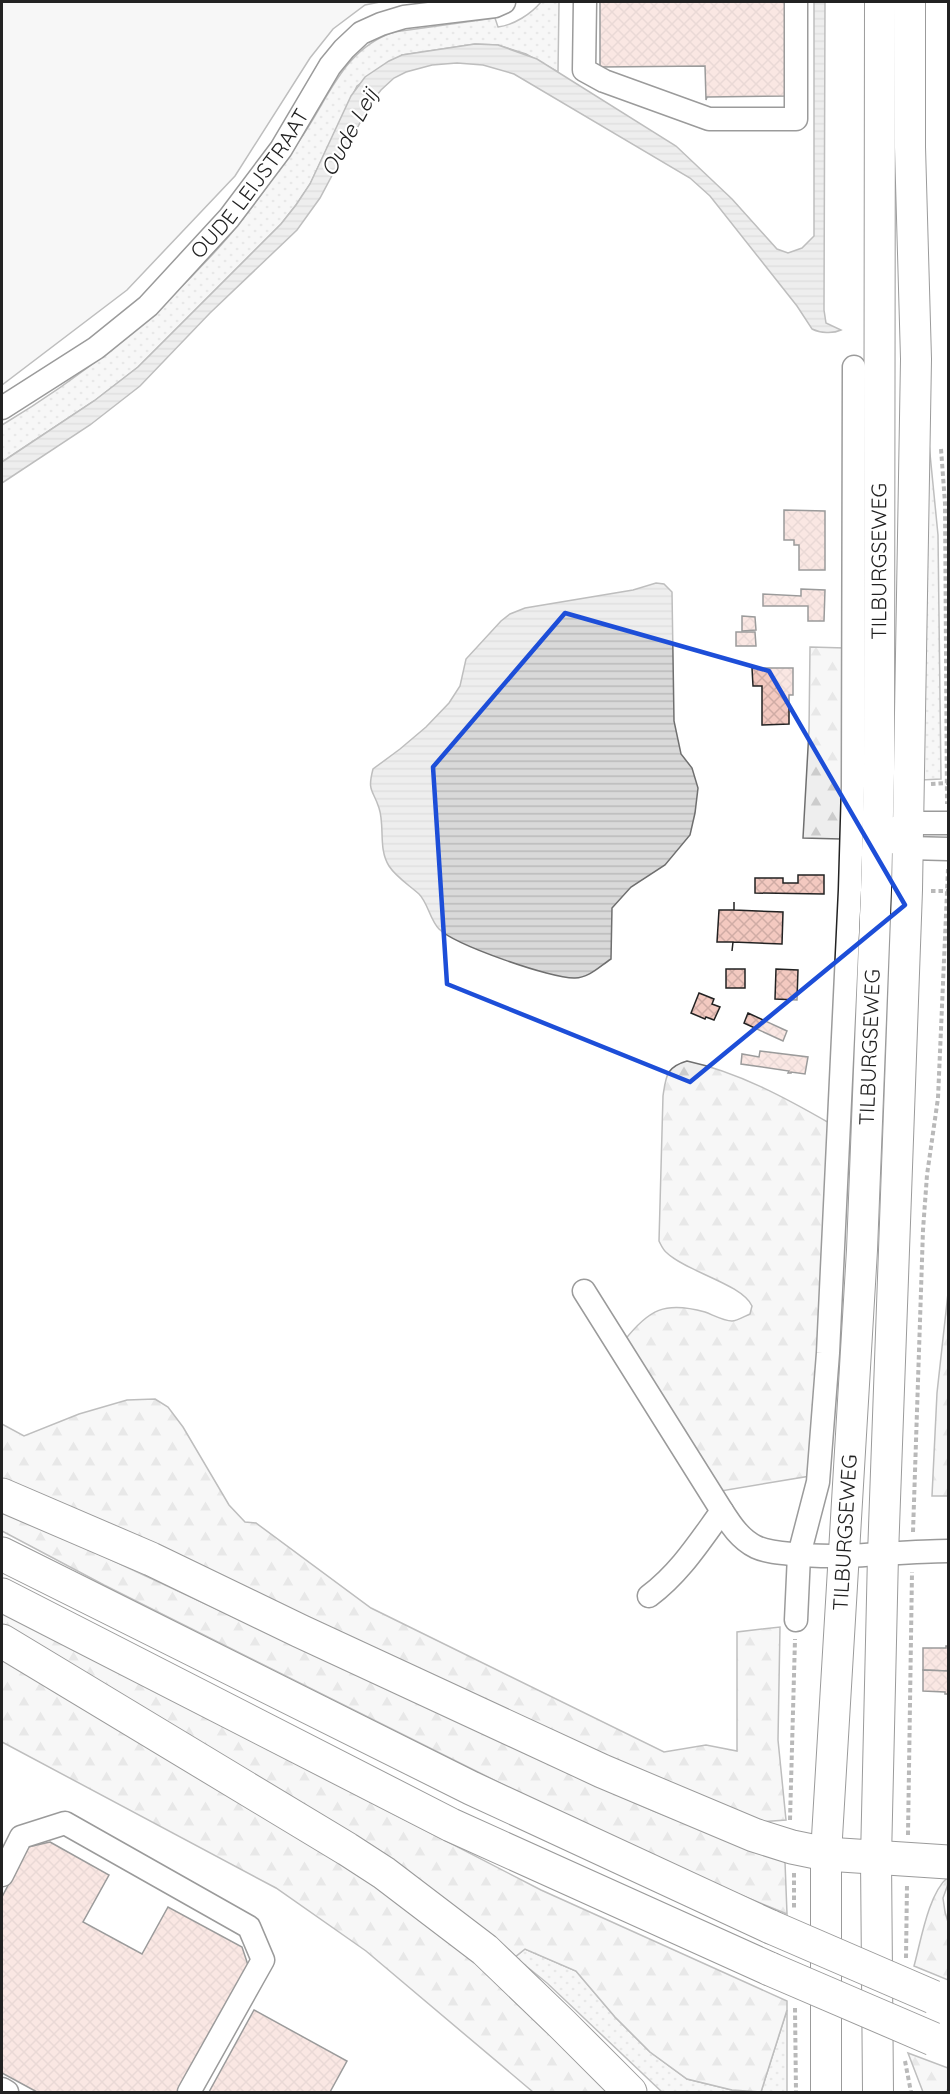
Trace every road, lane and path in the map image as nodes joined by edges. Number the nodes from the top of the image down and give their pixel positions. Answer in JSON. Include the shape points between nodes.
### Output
{"nodes":[{"id":1,"x":504,"y":2,"type":"edge"},
{"id":2,"x":585,"y":2,"type":"edge"},
{"id":3,"x":796,"y":2,"type":"edge"},
{"id":4,"x":880,"y":2,"type":"edge"},
{"id":5,"x":910,"y":2,"type":"edge"},
{"id":6,"x":854,"y":367,"type":"dead end"},
{"id":7,"x":2,"y":408,"type":"edge"},
{"id":8,"x":948,"y":823,"type":"edge"},
{"id":9,"x":877,"y":835,"type":"junction"},
{"id":10,"x":908,"y":836,"type":"junction"},
{"id":11,"x":948,"y":849,"type":"edge"},
{"id":12,"x":947,"y":891,"type":"edge"},
{"id":13,"x":584,"y":1290,"type":"dead end"},
{"id":14,"x":2,"y":1494,"type":"edge"},
{"id":15,"x":722,"y":1511,"type":"junction"},
{"id":16,"x":912,"y":1551,"type":"junction"},
{"id":17,"x":948,"y":1551,"type":"edge"},
{"id":18,"x":2,"y":1554,"type":"edge"},
{"id":19,"x":799,"y":1555,"type":"junction"},
{"id":20,"x":883,"y":1555,"type":"junction"},
{"id":21,"x":843,"y":1557,"type":"junction"},
{"id":22,"x":2,"y":1595,"type":"edge"},
{"id":23,"x":649,"y":1596,"type":"dead end"},
{"id":24,"x":796,"y":1620,"type":"dead end"},
{"id":25,"x":2,"y":1641,"type":"edge"},
{"id":26,"x":826,"y":1854,"type":"junction"},
{"id":27,"x":892,"y":1858,"type":"junction"},
{"id":28,"x":948,"y":1862,"type":"edge"},
{"id":29,"x":2,"y":1875,"type":"edge"},
{"id":30,"x":906,"y":1966,"type":"dead end"},
{"id":31,"x":941,"y":1999,"type":"edge"},
{"id":32,"x":929,"y":2045,"type":"edge"},
{"id":33,"x":2,"y":2089,"type":"edge"},
{"id":34,"x":8,"y":2092,"type":"edge"},
{"id":35,"x":189,"y":2092,"type":"edge"},
{"id":36,"x":630,"y":2092,"type":"edge"},
{"id":37,"x":826,"y":2092,"type":"edge"},
{"id":38,"x":878,"y":2092,"type":"edge"},
{"id":39,"x":911,"y":2092,"type":"edge"}],
"edges":[{"from":1,"to":7,"type":"street","name":"OUDE LEIJSTRAAT","via":[[404,16],[361,33],[330,66],[281,149],[229,218],[148,306],[96,348]]},
{"from":2,"to":3,"type":"street","via":[[584,70],[709,119],[796,119]]},
{"from":4,"to":9,"type":"main road","name":"TILBURGSEWEG"},
{"from":5,"to":10,"type":"main road","name":"TILBURGSEWEG","via":[[916,359]]},
{"from":6,"to":19,"type":"street","name":"TILBURGSEWEG","via":[[849,913],[818,1482]]},
{"from":8,"to":10,"type":"street"},
{"from":9,"to":10,"type":"street"},
{"from":9,"to":21,"type":"main road","name":"TILBURGSEWEG","via":[[863,1239]]},
{"from":10,"to":11,"type":"street"},
{"from":10,"to":20,"type":"main road","name":"TILBURGSEWEG"},
{"from":12,"to":16,"type":"path","via":[[939,1098],[923,1230]]},
{"from":13,"to":15,"type":"street"},
{"from":14,"to":26,"type":"highway","via":[[151,1559],[681,1806],[754,1835]]},
{"from":15,"to":19,"type":"street","via":[[742,1538],[756,1547]]},
{"from":15,"to":23,"type":"street","via":[[684,1564]]},
{"from":16,"to":17,"type":"street"},
{"from":16,"to":20,"type":"street"},
{"from":16,"to":27,"type":"path"},
{"from":18,"to":31,"type":"highway","bridge":true,"via":[[471,1788],[771,1928]]},
{"from":19,"to":21,"type":"street"},
{"from":19,"to":24,"type":"street","name":"TILBURGSEWEG"},
{"from":20,"to":21,"type":"street"},
{"from":20,"to":27,"type":"main road","name":"TILBURGSEWEG"},
{"from":21,"to":26,"type":"main road","name":"TILBURGSEWEG"},
{"from":22,"to":32,"type":"highway","bridge":true,"via":[[451,1825],[770,1968]]},
{"from":25,"to":36,"type":"highway","via":[[384,1873],[485,1950]]},
{"from":26,"to":27,"type":"highway"},
{"from":26,"to":37,"type":"main road","name":"TILBURGSEWEG"},
{"from":27,"to":28,"type":"highway"},
{"from":27,"to":30,"type":"path"},
{"from":27,"to":38,"type":"main road","name":"TILBURGSEWEG"},
{"from":29,"to":35,"type":"street","via":[[21,1837],[65,1823],[249,1927],[263,1960]]},
{"from":32,"to":39,"type":"path","via":[[905,2062]]},
{"from":33,"to":34,"type":"street"}]}
